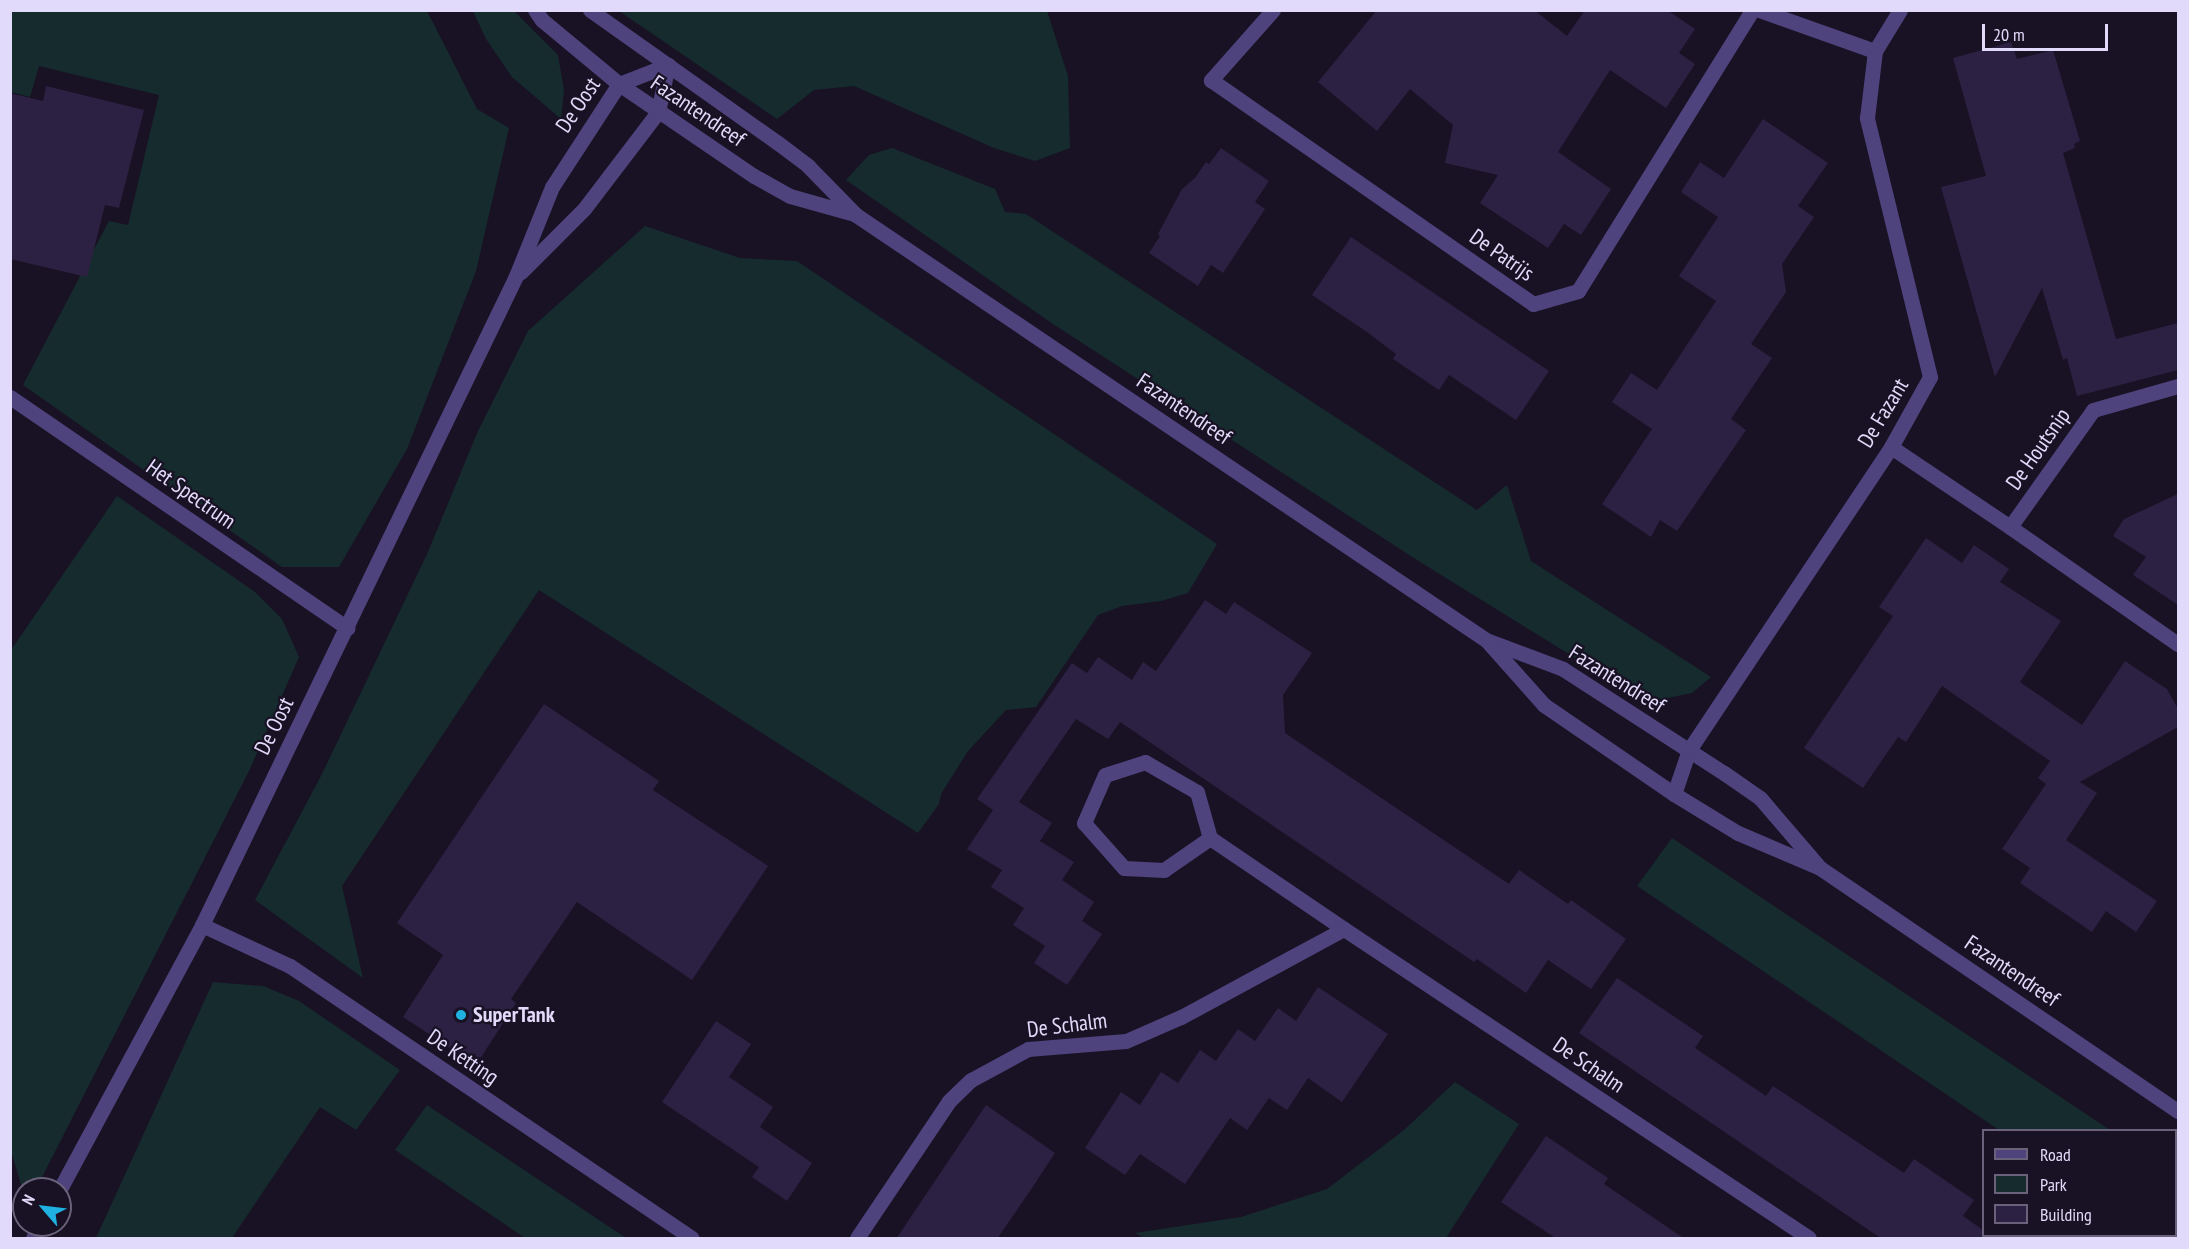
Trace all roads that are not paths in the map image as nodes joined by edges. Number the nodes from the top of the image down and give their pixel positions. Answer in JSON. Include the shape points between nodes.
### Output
{"nodes":[{"id":1,"x":535,"y":10,"type":"edge"},
{"id":2,"x":590,"y":10,"type":"edge"},
{"id":3,"x":1273,"y":10,"type":"edge"},
{"id":4,"x":1752,"y":10,"type":"edge"},
{"id":5,"x":1759,"y":10,"type":"edge"},
{"id":6,"x":1900,"y":10,"type":"edge"},
{"id":7,"x":1875,"y":51,"type":"junction"},
{"id":8,"x":668,"y":65,"type":"junction"},
{"id":9,"x":619,"y":84,"type":"junction"},
{"id":10,"x":658,"y":112,"type":"junction"},
{"id":11,"x":856,"y":215,"type":"junction"},
{"id":12,"x":516,"y":276,"type":"junction"},
{"id":13,"x":2178,"y":386,"type":"edge"},
{"id":14,"x":10,"y":397,"type":"edge"},
{"id":15,"x":1891,"y":447,"type":"junction"},
{"id":16,"x":2010,"y":527,"type":"junction"},
{"id":17,"x":347,"y":628,"type":"junction"},
{"id":18,"x":1486,"y":640,"type":"junction"},
{"id":19,"x":2178,"y":644,"type":"edge"},
{"id":20,"x":1689,"y":750,"type":"junction"},
{"id":21,"x":1674,"y":794,"type":"junction"},
{"id":22,"x":1210,"y":838,"type":"junction"},
{"id":23,"x":1820,"y":868,"type":"junction"},
{"id":24,"x":202,"y":925,"type":"junction"},
{"id":25,"x":1344,"y":929,"type":"junction"},
{"id":26,"x":2178,"y":1112,"type":"edge"},
{"id":27,"x":66,"y":1177,"type":"edge"},
{"id":28,"x":692,"y":1239,"type":"edge"},
{"id":29,"x":857,"y":1239,"type":"edge"},
{"id":30,"x":1809,"y":1239,"type":"edge"}],
"edges":[{"from":1,"to":9,"type":"street","name":"Fazantendreef"},
{"from":2,"to":8,"type":"street","name":"Fazantendreef"},
{"from":3,"to":4,"type":"street","name":"De Patrijs","via":[[1211,80],[1533,304],[1578,291]]},
{"from":5,"to":7,"type":"street"},
{"from":6,"to":7,"type":"street","name":"De Fazant"},
{"from":7,"to":15,"type":"street","name":"De Fazant","via":[[1867,118],[1930,377]]},
{"from":8,"to":9,"type":"street","name":"De Oost"},
{"from":8,"to":10,"type":"street","name":"De Oost"},
{"from":8,"to":11,"type":"street","name":"Fazantendreef","via":[[808,166]]},
{"from":9,"to":10,"type":"street","name":"Fazantendreef"},
{"from":9,"to":12,"type":"street","name":"De Oost","via":[[552,187]]},
{"from":10,"to":11,"type":"street","name":"Fazantendreef","via":[[790,196]]},
{"from":10,"to":12,"type":"street","name":"De Oost","via":[[584,209]]},
{"from":11,"to":18,"type":"street","name":"Fazantendreef"},
{"from":12,"to":17,"type":"street","name":"De Oost"},
{"from":13,"to":16,"type":"street","name":"De Houtsnip","via":[[2093,410]]},
{"from":14,"to":17,"type":"street","name":"Het Spectrum"},
{"from":15,"to":16,"type":"street","name":"De Houtsnip"},
{"from":15,"to":20,"type":"street","name":"De Fazant"},
{"from":16,"to":19,"type":"street","name":"De Houtsnip"},
{"from":17,"to":24,"type":"street","name":"De Oost"},
{"from":18,"to":20,"type":"street","name":"Fazantendreef","via":[[1563,669]]},
{"from":18,"to":21,"type":"street","name":"Fazantendreef","via":[[1544,705]]},
{"from":20,"to":21,"type":"street","name":"De Fazant"},
{"from":20,"to":23,"type":"street","name":"Fazantendreef","via":[[1760,798]]},
{"from":21,"to":23,"type":"street","name":"Fazantendreef","via":[[1738,833]]},
{"from":22,"to":22,"type":"street","via":[[1164,870],[1125,868],[1083,823],[1105,775],[1145,762],[1197,792]]},
{"from":22,"to":25,"type":"street","name":"De Schalm"},
{"from":23,"to":26,"type":"street","name":"Fazantendreef"},
{"from":24,"to":27,"type":"street","name":"De Oost"},
{"from":24,"to":28,"type":"street","name":"De Ketting","via":[[290,966]]},
{"from":25,"to":29,"type":"street","name":"De Schalm","via":[[1181,1017],[1126,1041],[1028,1049],[971,1080],[949,1101]]},
{"from":25,"to":30,"type":"street","name":"De Schalm"}]}
